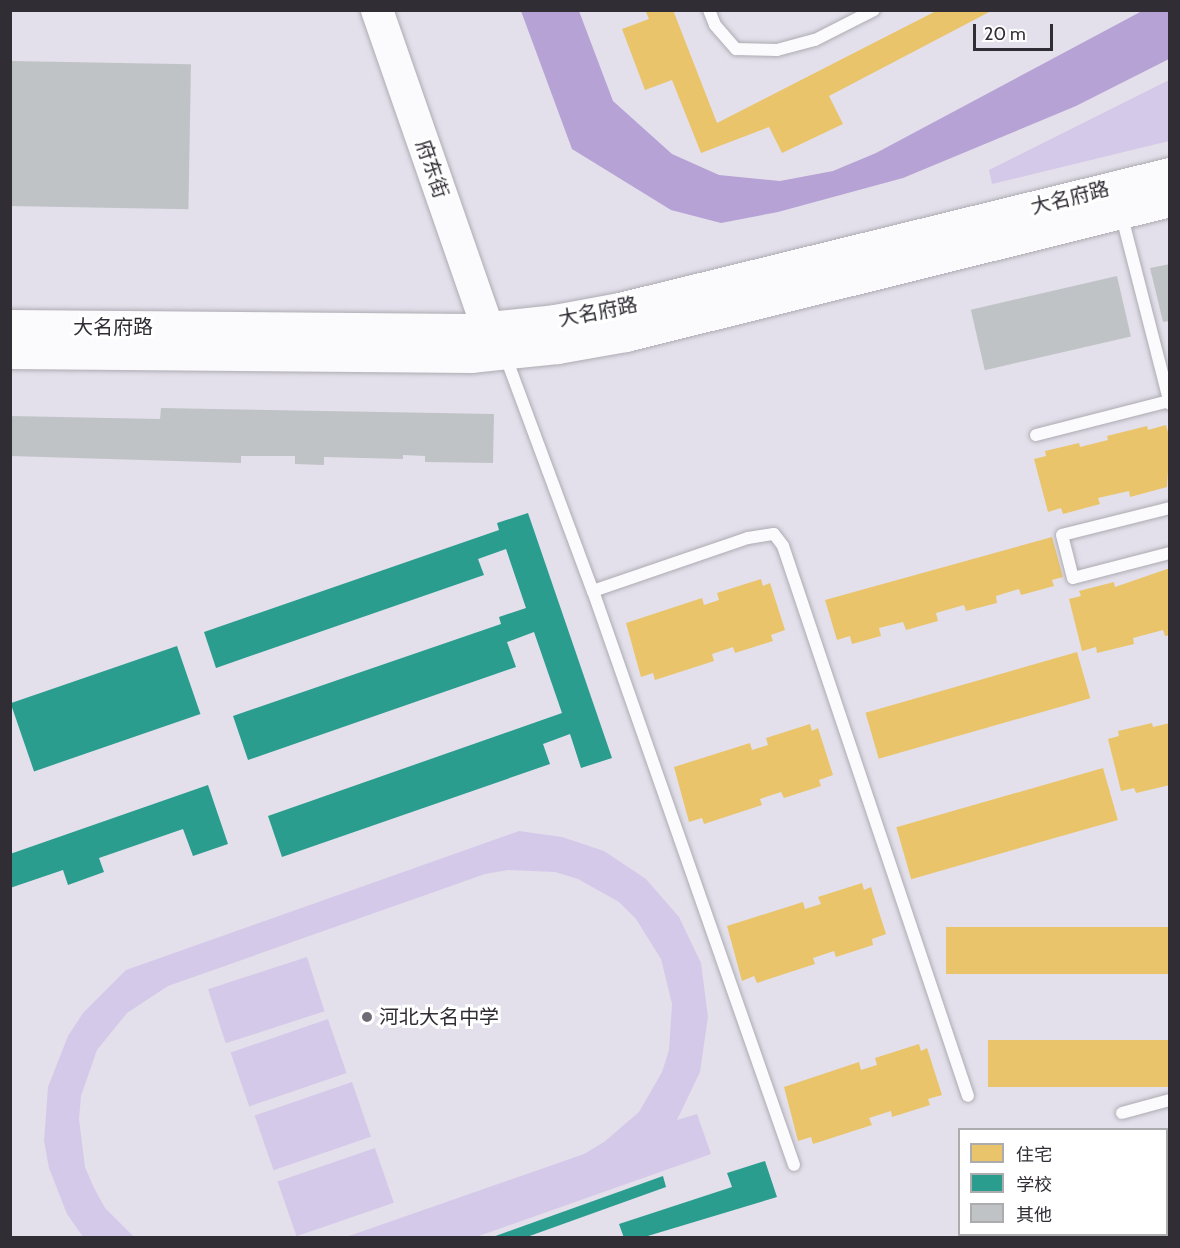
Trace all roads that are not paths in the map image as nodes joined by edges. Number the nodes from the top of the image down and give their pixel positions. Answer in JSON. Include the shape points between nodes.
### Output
{"nodes":[{"id":1,"x":377,"y":10,"type":"edge"},
{"id":2,"x":709,"y":10,"type":"edge"},
{"id":3,"x":874,"y":10,"type":"edge"},
{"id":4,"x":1170,"y":174,"type":"edge"},
{"id":5,"x":1170,"y":201,"type":"edge"},
{"id":6,"x":1121,"y":213,"type":"junction"},
{"id":7,"x":10,"y":326,"type":"edge"},
{"id":8,"x":496,"y":341,"type":"junction"},
{"id":9,"x":10,"y":353,"type":"edge"},
{"id":10,"x":1169,"y":403,"type":"edge"},
{"id":11,"x":1036,"y":435,"type":"dead end"},
{"id":12,"x":1170,"y":508,"type":"edge"},
{"id":13,"x":1170,"y":553,"type":"edge"},
{"id":14,"x":593,"y":591,"type":"junction"},
{"id":15,"x":968,"y":1096,"type":"dead end"},
{"id":16,"x":1170,"y":1100,"type":"edge"},
{"id":17,"x":1122,"y":1113,"type":"dead end"},
{"id":18,"x":794,"y":1165,"type":"dead end"}],
"edges":[{"from":1,"to":8,"type":"street","name":"府东街"},
{"from":2,"to":3,"type":"lane","via":[[715,25],[736,49],[777,50],[815,40]]},
{"from":4,"to":8,"type":"street","name":"大名府路"},
{"from":5,"to":6,"type":"street","name":"大名府路"},
{"from":6,"to":8,"type":"street","name":"大名府路","via":[[626,336]]},
{"from":6,"to":10,"type":"lane"},
{"from":7,"to":8,"type":"street","name":"大名府路"},
{"from":8,"to":9,"type":"street","name":"大名府路","via":[[471,357]]},
{"from":8,"to":14,"type":"lane"},
{"from":10,"to":11,"type":"lane"},
{"from":12,"to":13,"type":"lane","via":[[1062,535],[1072,578]]},
{"from":14,"to":15,"type":"lane","via":[[748,538],[774,534],[783,546]]},
{"from":14,"to":18,"type":"lane"},
{"from":16,"to":17,"type":"lane"}]}
